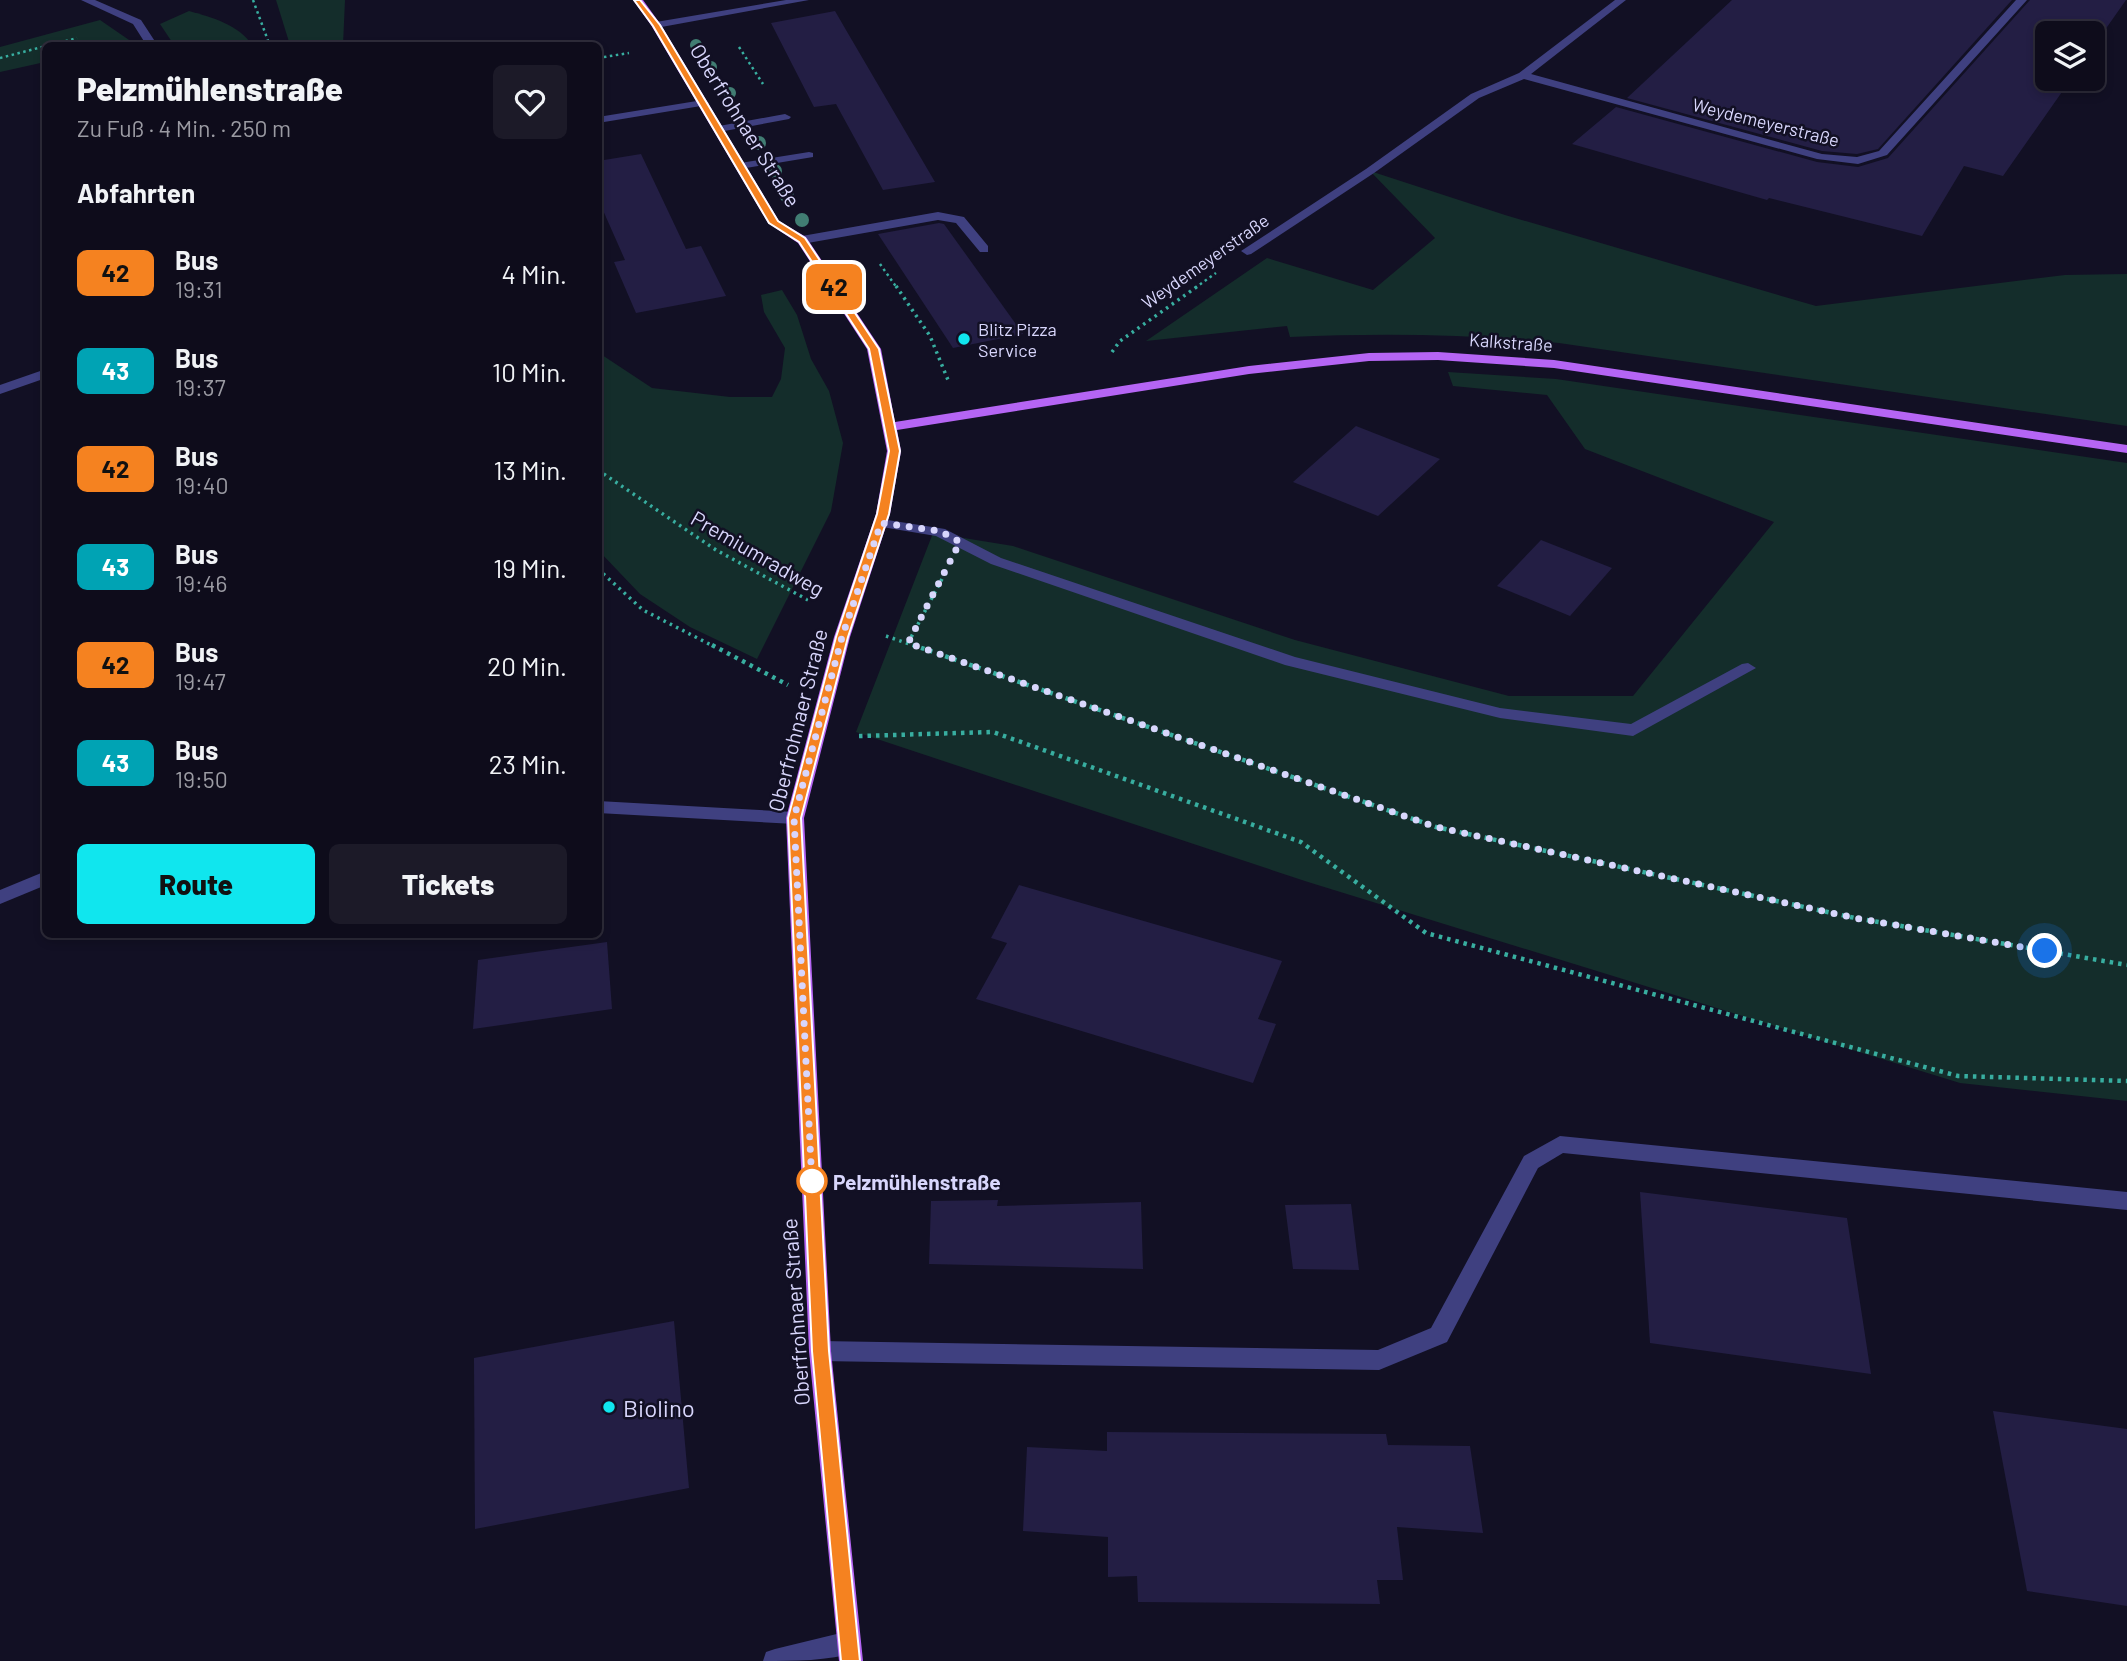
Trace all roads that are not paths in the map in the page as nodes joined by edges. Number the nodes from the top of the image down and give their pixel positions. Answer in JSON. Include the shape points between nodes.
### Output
{"nodes":[{"id":1,"x":86,"y":0,"type":"edge"},
{"id":2,"x":638,"y":0,"type":"edge"},
{"id":3,"x":804,"y":0,"type":"edge"},
{"id":4,"x":1621,"y":0,"type":"edge"},
{"id":5,"x":2022,"y":0,"type":"edge"},
{"id":6,"x":656,"y":25,"type":"junction"},
{"id":7,"x":150,"y":42,"type":"edge"},
{"id":8,"x":1523,"y":75,"type":"junction"},
{"id":9,"x":703,"y":103,"type":"junction"},
{"id":10,"x":785,"y":117,"type":"dead end"},
{"id":11,"x":602,"y":119,"type":"edge"},
{"id":12,"x":719,"y":129,"type":"junction"},
{"id":13,"x":809,"y":155,"type":"dead end"},
{"id":14,"x":740,"y":166,"type":"junction"},
{"id":15,"x":802,"y":240,"type":"junction"},
{"id":16,"x":984,"y":249,"type":"dead end"},
{"id":17,"x":1247,"y":251,"type":"road end"},
{"id":18,"x":42,"y":374,"type":"edge"},
{"id":19,"x":0,"y":390,"type":"edge"},
{"id":20,"x":891,"y":427,"type":"junction"},
{"id":21,"x":2127,"y":449,"type":"edge"},
{"id":22,"x":881,"y":523,"type":"junction"},
{"id":23,"x":1748,"y":668,"type":"dead end"},
{"id":24,"x":602,"y":807,"type":"edge"},
{"id":25,"x":794,"y":818,"type":"junction"},
{"id":26,"x":42,"y":879,"type":"edge"},
{"id":27,"x":0,"y":897,"type":"edge"},
{"id":28,"x":2127,"y":1201,"type":"edge"},
{"id":29,"x":820,"y":1351,"type":"junction"},
{"id":30,"x":850,"y":1652,"type":"edge"},
{"id":31,"x":775,"y":1661,"type":"edge"}],
"edges":[{"from":1,"to":7,"type":"street","via":[[137,22]]},
{"from":2,"to":6,"type":"main road","name":"Oberfrohnaer Straße"},
{"from":3,"to":6,"type":"street"},
{"from":4,"to":8,"type":"street","name":"Weydemeyerstraße"},
{"from":5,"to":8,"type":"street","name":"Weydemeyerstraße","via":[[1883,153],[1858,161],[1821,157]]},
{"from":6,"to":9,"type":"main road","name":"Oberfrohnaer Straße"},
{"from":8,"to":17,"type":"street","name":"Weydemeyerstraße","via":[[1475,96]]},
{"from":9,"to":11,"type":"street"},
{"from":9,"to":12,"type":"main road","name":"Oberfrohnaer Straße"},
{"from":10,"to":12,"type":"street"},
{"from":12,"to":14,"type":"main road","name":"Oberfrohnaer Straße"},
{"from":13,"to":14,"type":"street"},
{"from":14,"to":15,"type":"main road","name":"Oberfrohnaer Straße","via":[[774,223]]},
{"from":15,"to":16,"type":"street","via":[[938,216],[960,220]]},
{"from":15,"to":20,"type":"main road","name":"Oberfrohnaer Straße","via":[[874,349]]},
{"from":18,"to":19,"type":"street"},
{"from":20,"to":21,"type":"main road","name":"Kalkstraße","via":[[1236,371],[1370,357],[1486,358],[1568,366]]},
{"from":20,"to":22,"type":"main road","name":"Oberfrohnaer Straße","via":[[894,451]]},
{"from":22,"to":23,"type":"street","via":[[940,531],[996,561],[1291,661],[1500,713],[1633,730]]},
{"from":22,"to":25,"type":"main road","name":"Oberfrohnaer Straße","via":[[842,637]]},
{"from":24,"to":25,"type":"street"},
{"from":25,"to":29,"type":"main road","name":"Oberfrohnaer Straße"},
{"from":26,"to":27,"type":"street"},
{"from":28,"to":29,"type":"street","via":[[1560,1144],[1531,1162],[1439,1335],[1379,1360]]},
{"from":29,"to":30,"type":"main road","name":"Oberfrohnaer Straße"},
{"from":30,"to":31,"type":"street"}]}
